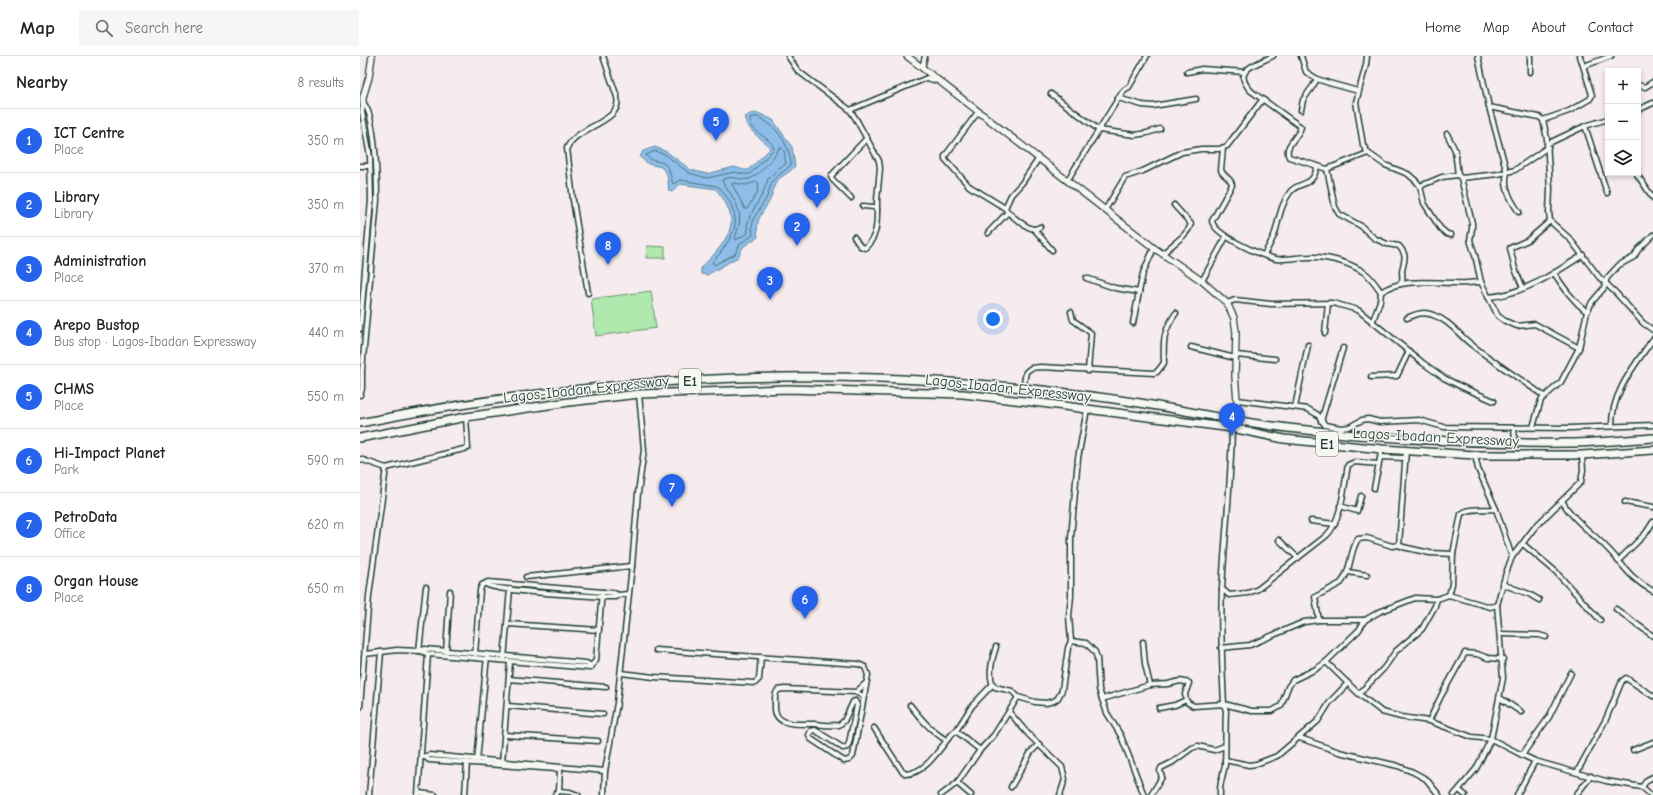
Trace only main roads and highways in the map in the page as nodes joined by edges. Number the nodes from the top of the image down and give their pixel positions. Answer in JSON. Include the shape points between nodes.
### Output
{"nodes":[{"id":1,"x":360,"y":423,"type":"edge"},
{"id":2,"x":360,"y":438,"type":"edge"},
{"id":3,"x":1653,"y":438,"type":"edge"},
{"id":4,"x":1653,"y":450,"type":"edge"}],
"edges":[{"from":1,"to":3,"type":"highway","name":"Lagos-Ibadan Expressway","number":"E1","via":[[491,400],[578,389],[786,376],[964,382],[1023,388],[1142,404],[1236,421],[1346,434],[1475,442],[1570,443]]},
{"from":2,"to":4,"type":"highway","name":"Lagos-Ibadan Expressway","number":"E1","via":[[466,417],[569,402],[639,394],[788,389],[963,394],[1232,428],[1284,439],[1382,449],[1474,454],[1582,455]]}]}
